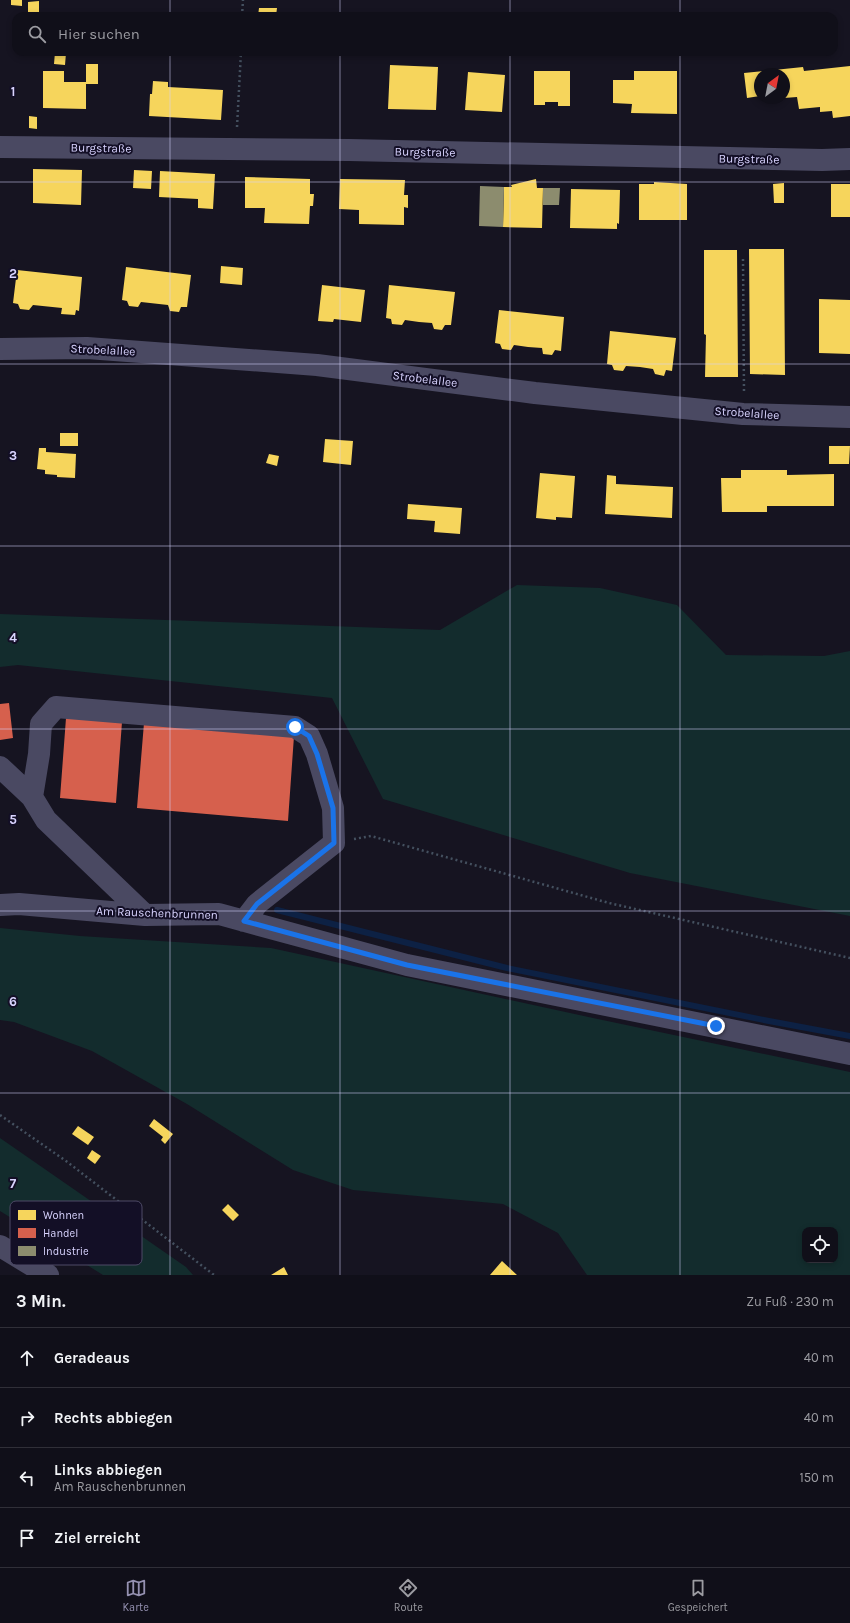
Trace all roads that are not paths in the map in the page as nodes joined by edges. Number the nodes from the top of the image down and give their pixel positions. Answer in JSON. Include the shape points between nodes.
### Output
{"nodes":[{"id":1,"x":0,"y":147,"type":"edge"},
{"id":2,"x":850,"y":159,"type":"edge"},
{"id":3,"x":0,"y":349,"type":"edge"},
{"id":4,"x":850,"y":417,"type":"edge"},
{"id":5,"x":0,"y":768,"type":"edge"},
{"id":6,"x":32,"y":797,"type":"junction"},
{"id":7,"x":0,"y":905,"type":"edge"},
{"id":8,"x":145,"y":915,"type":"junction"},
{"id":9,"x":244,"y":921,"type":"junction"},
{"id":10,"x":850,"y":1054,"type":"edge"},
{"id":11,"x":0,"y":1246,"type":"edge"},
{"id":12,"x":10,"y":1252,"type":"edge"},
{"id":13,"x":31,"y":1265,"type":"edge"},
{"id":14,"x":48,"y":1275,"type":"edge"}],
"edges":[{"from":1,"to":2,"type":"street","name":"Burgstraße","via":[[357,150]]},
{"from":3,"to":4,"type":"street","name":"Strobelallee","via":[[87,348],[317,365],[535,393],[743,414]]},
{"from":5,"to":6,"type":"street"},
{"from":6,"to":8,"type":"street","via":[[46,820]]},
{"from":6,"to":9,"type":"street","via":[[41,724],[56,707],[295,727],[309,736],[317,754],[333,808],[334,843],[257,904]]},
{"from":7,"to":8,"type":"street","name":"Am Rauschenbrunnen","via":[[19,904]]},
{"from":8,"to":9,"type":"street","name":"Am Rauschenbrunnen","via":[[219,914]]},
{"from":9,"to":10,"type":"street","name":"Am Rauschenbrunnen","via":[[407,965]]},
{"from":11,"to":12,"type":"street"},
{"from":13,"to":14,"type":"street"}]}
